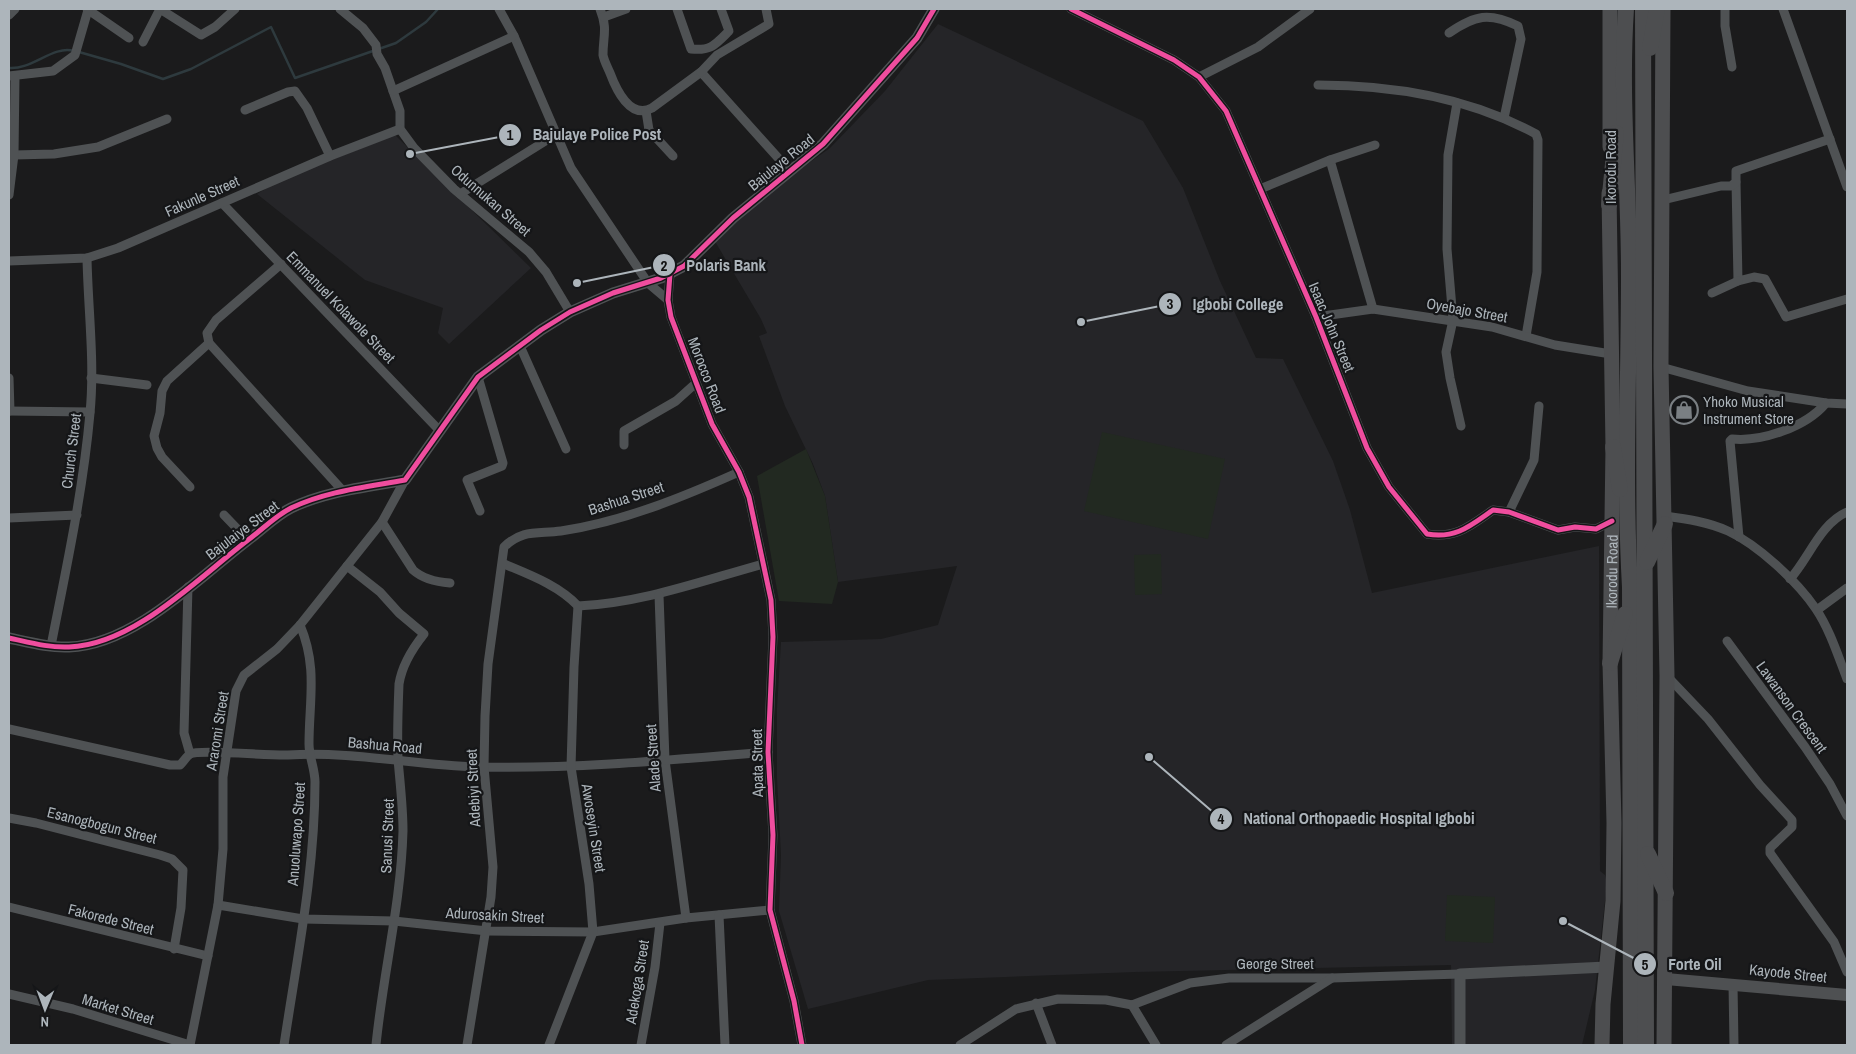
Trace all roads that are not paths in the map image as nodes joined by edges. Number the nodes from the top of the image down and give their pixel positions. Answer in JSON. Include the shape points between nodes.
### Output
{"nodes":[{"id":1,"x":16,"y":9,"type":"edge"},
{"id":2,"x":87,"y":9,"type":"edge"},
{"id":3,"x":160,"y":9,"type":"edge"},
{"id":4,"x":340,"y":9,"type":"edge"},
{"id":5,"x":499,"y":9,"type":"edge"},
{"id":6,"x":626,"y":9,"type":"edge"},
{"id":7,"x":677,"y":9,"type":"edge"},
{"id":8,"x":721,"y":9,"type":"edge"},
{"id":9,"x":766,"y":9,"type":"edge"},
{"id":10,"x":934,"y":9,"type":"edge"},
{"id":11,"x":1071,"y":9,"type":"edge"},
{"id":12,"x":1310,"y":9,"type":"edge"},
{"id":13,"x":1610,"y":9,"type":"edge"},
{"id":14,"x":1626,"y":9,"type":"edge"},
{"id":15,"x":1643,"y":9,"type":"edge"},
{"id":16,"x":1657,"y":9,"type":"edge"},
{"id":17,"x":1663,"y":9,"type":"edge"},
{"id":18,"x":1725,"y":9,"type":"edge"},
{"id":19,"x":1783,"y":9,"type":"edge"},
{"id":20,"x":232,"y":10,"type":"edge"},
{"id":21,"x":602,"y":13,"type":"edge"},
{"id":22,"x":9,"y":15,"type":"edge"},
{"id":23,"x":1449,"y":33,"type":"dead end"},
{"id":24,"x":514,"y":36,"type":"junction"},
{"id":25,"x":129,"y":38,"type":"dead end"},
{"id":26,"x":143,"y":42,"type":"dead end"},
{"id":27,"x":1622,"y":61,"type":"junction"},
{"id":28,"x":1732,"y":66,"type":"dead end"},
{"id":29,"x":701,"y":72,"type":"junction"},
{"id":30,"x":12,"y":76,"type":"edge"},
{"id":31,"x":1199,"y":77,"type":"junction"},
{"id":32,"x":1318,"y":85,"type":"dead end"},
{"id":33,"x":393,"y":91,"type":"junction"},
{"id":34,"x":1642,"y":92,"type":"junction"},
{"id":35,"x":1457,"y":103,"type":"junction"},
{"id":36,"x":246,"y":110,"type":"dead end"},
{"id":37,"x":646,"y":111,"type":"junction"},
{"id":38,"x":1504,"y":118,"type":"junction"},
{"id":39,"x":168,"y":119,"type":"dead end"},
{"id":40,"x":400,"y":129,"type":"junction"},
{"id":41,"x":555,"y":135,"type":"junction"},
{"id":42,"x":1830,"y":139,"type":"junction"},
{"id":43,"x":1375,"y":145,"type":"dead end"},
{"id":44,"x":14,"y":155,"type":"junction"},
{"id":45,"x":330,"y":156,"type":"junction"},
{"id":46,"x":673,"y":156,"type":"dead end"},
{"id":47,"x":1330,"y":160,"type":"junction"},
{"id":48,"x":789,"y":170,"type":"junction"},
{"id":49,"x":10,"y":171,"type":"edge"},
{"id":50,"x":1736,"y":182,"type":"junction"},
{"id":51,"x":1847,"y":186,"type":"edge"},
{"id":52,"x":1260,"y":188,"type":"junction"},
{"id":53,"x":460,"y":194,"type":"junction"},
{"id":54,"x":9,"y":195,"type":"edge"},
{"id":55,"x":1663,"y":200,"type":"junction"},
{"id":56,"x":222,"y":203,"type":"junction"},
{"id":57,"x":1609,"y":205,"type":"junction"},
{"id":58,"x":87,"y":258,"type":"junction"},
{"id":59,"x":9,"y":261,"type":"edge"},
{"id":60,"x":281,"y":264,"type":"junction"},
{"id":61,"x":670,"y":274,"type":"junction"},
{"id":62,"x":1738,"y":281,"type":"junction"},
{"id":63,"x":648,"y":283,"type":"junction"},
{"id":64,"x":1712,"y":293,"type":"dead end"},
{"id":65,"x":1847,"y":299,"type":"edge"},
{"id":66,"x":668,"y":300,"type":"junction"},
{"id":67,"x":1373,"y":309,"type":"junction"},
{"id":68,"x":570,"y":312,"type":"junction"},
{"id":69,"x":1316,"y":317,"type":"junction"},
{"id":70,"x":1453,"y":320,"type":"junction"},
{"id":71,"x":1526,"y":336,"type":"junction"},
{"id":72,"x":209,"y":343,"type":"junction"},
{"id":73,"x":520,"y":346,"type":"junction"},
{"id":74,"x":1612,"y":354,"type":"junction"},
{"id":75,"x":1662,"y":367,"type":"junction"},
{"id":76,"x":478,"y":377,"type":"junction"},
{"id":77,"x":9,"y":378,"type":"edge"},
{"id":78,"x":90,"y":378,"type":"junction"},
{"id":79,"x":696,"y":383,"type":"junction"},
{"id":80,"x":147,"y":385,"type":"dead end"},
{"id":81,"x":1826,"y":403,"type":"junction"},
{"id":82,"x":1847,"y":404,"type":"edge"},
{"id":83,"x":1539,"y":406,"type":"dead end"},
{"id":84,"x":9,"y":411,"type":"edge"},
{"id":85,"x":90,"y":412,"type":"junction"},
{"id":86,"x":1461,"y":426,"type":"dead end"},
{"id":87,"x":440,"y":430,"type":"junction"},
{"id":88,"x":624,"y":445,"type":"dead end"},
{"id":89,"x":1613,"y":447,"type":"junction"},
{"id":90,"x":566,"y":449,"type":"dead end"},
{"id":91,"x":740,"y":476,"type":"junction"},
{"id":92,"x":405,"y":480,"type":"junction"},
{"id":93,"x":190,"y":487,"type":"dead end"},
{"id":94,"x":343,"y":491,"type":"junction"},
{"id":95,"x":480,"y":511,"type":"dead end"},
{"id":96,"x":1509,"y":512,"type":"junction"},
{"id":97,"x":1847,"y":512,"type":"edge"},
{"id":98,"x":77,"y":515,"type":"junction"},
{"id":99,"x":224,"y":515,"type":"dead end"},
{"id":100,"x":9,"y":518,"type":"edge"},
{"id":101,"x":1665,"y":520,"type":"junction"},
{"id":102,"x":1612,"y":521,"type":"junction"},
{"id":103,"x":382,"y":522,"type":"junction"},
{"id":104,"x":518,"y":535,"type":"joint"},
{"id":105,"x":1627,"y":537,"type":"junction"},
{"id":106,"x":1739,"y":537,"type":"junction"},
{"id":107,"x":248,"y":540,"type":"junction"},
{"id":108,"x":504,"y":564,"type":"junction"},
{"id":109,"x":763,"y":564,"type":"junction"},
{"id":110,"x":347,"y":566,"type":"junction"},
{"id":111,"x":1645,"y":567,"type":"junction"},
{"id":112,"x":1790,"y":580,"type":"junction"},
{"id":113,"x":450,"y":583,"type":"dead end"},
{"id":114,"x":188,"y":587,"type":"junction"},
{"id":115,"x":1630,"y":587,"type":"junction"},
{"id":116,"x":1847,"y":588,"type":"edge"},
{"id":117,"x":660,"y":595,"type":"junction"},
{"id":118,"x":578,"y":606,"type":"junction"},
{"id":119,"x":1817,"y":610,"type":"junction"},
{"id":120,"x":300,"y":625,"type":"junction"},
{"id":121,"x":9,"y":638,"type":"edge"},
{"id":122,"x":1727,"y":641,"type":"dead end"},
{"id":123,"x":51,"y":646,"type":"junction"},
{"id":124,"x":1843,"y":655,"type":"edge"},
{"id":125,"x":1610,"y":663,"type":"junction"},
{"id":126,"x":1667,"y":676,"type":"junction"},
{"id":127,"x":1847,"y":679,"type":"edge"},
{"id":128,"x":9,"y":729,"type":"edge"},
{"id":129,"x":768,"y":752,"type":"junction"},
{"id":130,"x":190,"y":754,"type":"junction"},
{"id":131,"x":227,"y":754,"type":"junction"},
{"id":132,"x":309,"y":754,"type":"junction"},
{"id":133,"x":398,"y":758,"type":"junction"},
{"id":134,"x":665,"y":760,"type":"junction"},
{"id":135,"x":484,"y":767,"type":"junction"},
{"id":136,"x":571,"y":767,"type":"junction"},
{"id":137,"x":1847,"y":816,"type":"edge"},
{"id":138,"x":9,"y":818,"type":"edge"},
{"id":139,"x":1645,"y":847,"type":"junction"},
{"id":140,"x":1666,"y":893,"type":"junction"},
{"id":141,"x":218,"y":905,"type":"junction"},
{"id":142,"x":9,"y":907,"type":"edge"},
{"id":143,"x":770,"y":910,"type":"junction"},
{"id":144,"x":719,"y":915,"type":"junction"},
{"id":145,"x":686,"y":918,"type":"junction"},
{"id":146,"x":303,"y":919,"type":"junction"},
{"id":147,"x":394,"y":921,"type":"junction"},
{"id":148,"x":660,"y":923,"type":"junction"},
{"id":149,"x":487,"y":931,"type":"junction"},
{"id":150,"x":593,"y":932,"type":"junction"},
{"id":151,"x":174,"y":949,"type":"junction"},
{"id":152,"x":208,"y":956,"type":"junction"},
{"id":153,"x":1606,"y":967,"type":"junction"},
{"id":154,"x":1847,"y":972,"type":"edge"},
{"id":155,"x":1460,"y":974,"type":"junction"},
{"id":156,"x":1332,"y":978,"type":"junction"},
{"id":157,"x":1666,"y":980,"type":"junction"},
{"id":158,"x":1733,"y":984,"type":"junction"},
{"id":159,"x":9,"y":994,"type":"edge"},
{"id":160,"x":1847,"y":995,"type":"edge"},
{"id":161,"x":1036,"y":1003,"type":"junction"},
{"id":162,"x":1132,"y":1005,"type":"junction"},
{"id":163,"x":190,"y":1045,"type":"edge"},
{"id":164,"x":284,"y":1045,"type":"edge"},
{"id":165,"x":376,"y":1045,"type":"edge"},
{"id":166,"x":468,"y":1045,"type":"edge"},
{"id":167,"x":549,"y":1045,"type":"edge"},
{"id":168,"x":641,"y":1045,"type":"edge"},
{"id":169,"x":725,"y":1045,"type":"edge"},
{"id":170,"x":802,"y":1045,"type":"edge"},
{"id":171,"x":960,"y":1045,"type":"edge"},
{"id":172,"x":1052,"y":1045,"type":"edge"},
{"id":173,"x":1156,"y":1045,"type":"edge"},
{"id":174,"x":1226,"y":1045,"type":"edge"},
{"id":175,"x":1460,"y":1045,"type":"edge"},
{"id":176,"x":1602,"y":1045,"type":"edge"},
{"id":177,"x":1632,"y":1045,"type":"edge"},
{"id":178,"x":1646,"y":1045,"type":"edge"},
{"id":179,"x":1664,"y":1045,"type":"edge"},
{"id":180,"x":1734,"y":1045,"type":"edge"}],
"edges":[{"from":1,"to":22,"type":"street"},
{"from":2,"to":25,"type":"street"},
{"from":2,"to":30,"type":"street","via":[[75,55],[53,71]]},
{"from":3,"to":20,"type":"street","via":[[201,35],[215,28]]},
{"from":3,"to":26,"type":"street"},
{"from":4,"to":33,"type":"street","via":[[363,28],[377,50]]},
{"from":5,"to":24,"type":"street"},
{"from":6,"to":21,"type":"street"},
{"from":7,"to":8,"type":"street","via":[[690,49],[704,51],[729,31]]},
{"from":9,"to":29,"type":"street","via":[[769,24],[717,55]]},
{"from":10,"to":48,"type":"street","name":"Bajulaye Road","via":[[917,38],[823,144]]},
{"from":11,"to":31,"type":"street","name":"Isaac John Street","via":[[1166,56]]},
{"from":12,"to":31,"type":"street","via":[[1258,48]]},
{"from":13,"to":57,"type":"main road","name":"Ikorodu Road"},
{"from":14,"to":27,"type":"highway","name":"Ikorodu Road"},
{"from":15,"to":34,"type":"highway"},
{"from":16,"to":34,"type":"highway"},
{"from":17,"to":55,"type":"main road"},
{"from":18,"to":28,"type":"street"},
{"from":19,"to":42,"type":"street"},
{"from":21,"to":37,"type":"street","via":[[606,41],[603,56],[618,95],[634,109]]},
{"from":23,"to":38,"type":"street","via":[[1475,17],[1498,18],[1518,26],[1521,40]]},
{"from":24,"to":33,"type":"street"},
{"from":24,"to":41,"type":"street"},
{"from":27,"to":57,"type":"highway"},
{"from":27,"to":105,"type":"highway","name":"Ikorodu Road","via":[[1629,272]]},
{"from":29,"to":37,"type":"street"},
{"from":29,"to":48,"type":"street"},
{"from":30,"to":44,"type":"street"},
{"from":31,"to":52,"type":"street","name":"Isaac John Street","via":[[1231,119]]},
{"from":32,"to":35,"type":"street","via":[[1391,90]]},
{"from":33,"to":40,"type":"street","via":[[400,111]]},
{"from":34,"to":111,"type":"highway"},
{"from":35,"to":38,"type":"street"},
{"from":35,"to":70,"type":"street","via":[[1448,155],[1446,204]]},
{"from":36,"to":45,"type":"street","via":[[295,91],[307,108]]},
{"from":37,"to":46,"type":"street","via":[[649,130]]},
{"from":38,"to":71,"type":"street","via":[[1536,134],[1538,140],[1537,272]]},
{"from":39,"to":44,"type":"street","via":[[98,147],[54,154]]},
{"from":40,"to":45,"type":"street","name":"Fakunle Street"},
{"from":40,"to":53,"type":"street","name":"Odunnukan Street","via":[[414,148]]},
{"from":41,"to":53,"type":"street"},
{"from":41,"to":63,"type":"street","via":[[588,197]]},
{"from":42,"to":50,"type":"street","via":[[1736,171]]},
{"from":42,"to":51,"type":"street"},
{"from":43,"to":47,"type":"street"},
{"from":44,"to":49,"type":"street"},
{"from":45,"to":56,"type":"street","name":"Fakunle Street"},
{"from":47,"to":52,"type":"street"},
{"from":47,"to":67,"type":"street"},
{"from":48,"to":61,"type":"street","name":"Bajulaye Road","via":[[684,266]]},
{"from":49,"to":54,"type":"street"},
{"from":50,"to":55,"type":"street","via":[[1731,186]]},
{"from":50,"to":62,"type":"street"},
{"from":52,"to":69,"type":"street","name":"Isaac John Street"},
{"from":53,"to":68,"type":"street","name":"Odunnukan Street","via":[[529,252],[546,272]]},
{"from":55,"to":75,"type":"main road"},
{"from":56,"to":58,"type":"street","name":"Fakunle Street"},
{"from":56,"to":60,"type":"street","name":"Emmanuel Kolawole Street"},
{"from":57,"to":74,"type":"main road","name":"Ikorodu Road"},
{"from":58,"to":59,"type":"street","name":"Fakunle Street"},
{"from":58,"to":78,"type":"street","name":"Church Street"},
{"from":60,"to":72,"type":"street","via":[[216,320],[208,333]]},
{"from":60,"to":87,"type":"street","name":"Emmanuel Kolawole Street"},
{"from":61,"to":63,"type":"street","name":"Bajulaye Road"},
{"from":61,"to":66,"type":"street","name":"Morocco Road"},
{"from":62,"to":64,"type":"street"},
{"from":62,"to":65,"type":"street","via":[[1754,277],[1766,279],[1786,317]]},
{"from":63,"to":66,"type":"street"},
{"from":63,"to":68,"type":"street","name":"Bajulaye Road"},
{"from":66,"to":79,"type":"street","name":"Morocco Road","via":[[671,317]]},
{"from":67,"to":69,"type":"street","name":"Oyebajo Street"},
{"from":67,"to":70,"type":"street","name":"Oyebajo Street"},
{"from":68,"to":73,"type":"street"},
{"from":69,"to":96,"type":"street","name":"Isaac John Street","via":[[1367,448],[1389,487],[1427,534],[1465,531],[1493,510]]},
{"from":70,"to":71,"type":"street","name":"Oyebajo Street"},
{"from":70,"to":86,"type":"street","via":[[1447,362]]},
{"from":71,"to":74,"type":"street","name":"Oyebajo Street"},
{"from":72,"to":93,"type":"street","via":[[167,381],[162,391],[154,436],[162,457]]},
{"from":72,"to":94,"type":"street"},
{"from":73,"to":76,"type":"street"},
{"from":73,"to":90,"type":"street"},
{"from":74,"to":89,"type":"main road","name":"Ikorodu Road"},
{"from":75,"to":81,"type":"street","via":[[1748,391]]},
{"from":75,"to":101,"type":"main road"},
{"from":76,"to":87,"type":"street"},
{"from":76,"to":95,"type":"street","via":[[503,463],[467,480]]},
{"from":77,"to":84,"type":"street"},
{"from":78,"to":80,"type":"street"},
{"from":78,"to":85,"type":"street","name":"Church Street"},
{"from":79,"to":88,"type":"street","via":[[676,401],[624,431]]},
{"from":79,"to":91,"type":"street","name":"Morocco Road","via":[[712,424]]},
{"from":81,"to":82,"type":"street"},
{"from":81,"to":106,"type":"street","via":[[1818,413],[1789,428],[1730,441]]},
{"from":83,"to":96,"type":"street","via":[[1534,460]]},
{"from":84,"to":85,"type":"street"},
{"from":85,"to":98,"type":"street","name":"Church Street"},
{"from":87,"to":92,"type":"street"},
{"from":89,"to":102,"type":"main road","name":"Ikorodu Road"},
{"from":89,"to":105,"type":"highway"},
{"from":91,"to":104,"type":"street","name":"Bashua Street","via":[[574,529]]},
{"from":91,"to":109,"type":"street","name":"Apata Street","via":[[749,497]]},
{"from":92,"to":94,"type":"street","name":"Bajulaiye Street"},
{"from":92,"to":103,"type":"street","name":"Araromi Street"},
{"from":94,"to":107,"type":"street","name":"Bajulaiye Street","via":[[291,508]]},
{"from":96,"to":102,"type":"street","name":"Isaac John Street","via":[[1558,530],[1575,527],[1596,529]]},
{"from":97,"to":112,"type":"street","via":[[1824,530]]},
{"from":98,"to":100,"type":"street"},
{"from":98,"to":123,"type":"street","name":"Church Street"},
{"from":99,"to":107,"type":"street"},
{"from":101,"to":106,"type":"street","via":[[1702,522]]},
{"from":101,"to":111,"type":"highway"},
{"from":101,"to":126,"type":"main road"},
{"from":102,"to":125,"type":"main road","name":"Ikorodu Road"},
{"from":103,"to":110,"type":"street","name":"Araromi Street"},
{"from":103,"to":113,"type":"street","via":[[413,570],[425,578]]},
{"from":104,"to":108,"type":"street","name":"Adebiyi Street","via":[[504,547]]},
{"from":105,"to":115,"type":"highway","name":"Ikorodu Road"},
{"from":106,"to":112,"type":"street"},
{"from":107,"to":114,"type":"street","name":"Bajulaiye Street"},
{"from":108,"to":118,"type":"street","via":[[539,578]]},
{"from":108,"to":135,"type":"street","name":"Adebiyi Street","via":[[488,664]]},
{"from":109,"to":117,"type":"street"},
{"from":109,"to":129,"type":"street","name":"Apata Street","via":[[773,637]]},
{"from":110,"to":120,"type":"street","name":"Araromi Street"},
{"from":110,"to":133,"type":"street","name":"Sanusi Street","via":[[424,634],[401,672]]},
{"from":111,"to":139,"type":"highway"},
{"from":112,"to":119,"type":"street"},
{"from":114,"to":123,"type":"street","name":"Bajulaiye Street","via":[[133,628],[96,643]]},
{"from":114,"to":130,"type":"street","via":[[184,724]]},
{"from":115,"to":125,"type":"highway"},
{"from":115,"to":177,"type":"highway","name":"Ikorodu Road"},
{"from":116,"to":119,"type":"street"},
{"from":117,"to":118,"type":"street","via":[[606,605]]},
{"from":117,"to":134,"type":"street","name":"Alade Street"},
{"from":118,"to":136,"type":"street","name":"Awoseyin Street"},
{"from":119,"to":124,"type":"street"},
{"from":120,"to":131,"type":"street","name":"Araromi Street","via":[[240,681],[233,703]]},
{"from":120,"to":132,"type":"street","name":"Anuoluwapo Street","via":[[312,671]]},
{"from":121,"to":123,"type":"street","name":"Bajulaiye Street"},
{"from":122,"to":137,"type":"street","name":"Lawanson Crescent","via":[[1805,747]]},
{"from":124,"to":127,"type":"street"},
{"from":125,"to":153,"type":"main road","name":"Ikorodu Road","via":[[1613,901]]},
{"from":126,"to":140,"type":"main road"},
{"from":126,"to":154,"type":"street","via":[[1708,719],[1792,820],[1792,827],[1770,848],[1770,854],[1834,942]]},
{"from":128,"to":130,"type":"street","name":"Bashua Road","via":[[170,764],[180,765]]},
{"from":129,"to":134,"type":"street","name":"Bashua Road"},
{"from":129,"to":143,"type":"street","name":"Apata Street","via":[[773,835]]},
{"from":130,"to":131,"type":"street","name":"Bashua Road","via":[[204,751]]},
{"from":131,"to":132,"type":"street","name":"Bashua Road","via":[[268,757]]},
{"from":131,"to":141,"type":"street","name":"Araromi Street","via":[[223,776]]},
{"from":132,"to":133,"type":"street","name":"Bashua Road"},
{"from":132,"to":146,"type":"street","name":"Anuoluwapo Street","via":[[315,779]]},
{"from":133,"to":135,"type":"street","name":"Bashua Road"},
{"from":133,"to":147,"type":"street","name":"Sanusi Street","via":[[403,831]]},
{"from":134,"to":136,"type":"street","name":"Bashua Road"},
{"from":134,"to":145,"type":"street","name":"Alade Street"},
{"from":135,"to":136,"type":"street","name":"Bashua Road"},
{"from":135,"to":149,"type":"street","name":"Adebiyi Street","via":[[493,867]]},
{"from":136,"to":150,"type":"street","name":"Awoseyin Street"},
{"from":138,"to":151,"type":"street","name":"Esanogbogun Street","via":[[172,859],[183,870]]},
{"from":139,"to":140,"type":"highway"},
{"from":139,"to":178,"type":"highway"},
{"from":140,"to":157,"type":"main road"},
{"from":141,"to":146,"type":"street","name":"Adurosakin Street"},
{"from":141,"to":152,"type":"street","name":"Araromi Street"},
{"from":142,"to":151,"type":"street","name":"Fakorede Street"},
{"from":143,"to":144,"type":"street","name":"Adurosakin Street"},
{"from":143,"to":170,"type":"street","name":"Apata Street"},
{"from":144,"to":145,"type":"street","name":"Adurosakin Street"},
{"from":144,"to":169,"type":"street"},
{"from":145,"to":148,"type":"street","name":"Adurosakin Street"},
{"from":146,"to":147,"type":"street","name":"Adurosakin Street"},
{"from":146,"to":164,"type":"street","name":"Anuoluwapo Street"},
{"from":147,"to":149,"type":"street","name":"Adurosakin Street"},
{"from":147,"to":165,"type":"street","name":"Sanusi Street"},
{"from":148,"to":150,"type":"street","name":"Adurosakin Street"},
{"from":148,"to":168,"type":"street","name":"Adekoga Street","via":[[656,967]]},
{"from":149,"to":150,"type":"street","name":"Adurosakin Street"},
{"from":149,"to":166,"type":"street","name":"Adebiyi Street"},
{"from":150,"to":167,"type":"street","name":"Awoseyin Street"},
{"from":151,"to":152,"type":"street","name":"Fakorede Street"},
{"from":152,"to":163,"type":"street","name":"Araromi Street"},
{"from":153,"to":155,"type":"street","name":"George Street"},
{"from":153,"to":176,"type":"main road","name":"Ikorodu Road"},
{"from":155,"to":156,"type":"street","name":"George Street"},
{"from":155,"to":175,"type":"street"},
{"from":156,"to":162,"type":"street","name":"George Street","via":[[1229,978],[1190,982]]},
{"from":156,"to":174,"type":"street"},
{"from":157,"to":158,"type":"main road","name":"Kayode Street"},
{"from":157,"to":179,"type":"main road"},
{"from":158,"to":160,"type":"main road","name":"Kayode Street"},
{"from":158,"to":180,"type":"street"},
{"from":159,"to":163,"type":"street","name":"Market Street","via":[[73,1009]]},
{"from":161,"to":162,"type":"street","via":[[1068,999],[1106,1000]]},
{"from":161,"to":171,"type":"street","via":[[1016,1009]]},
{"from":161,"to":172,"type":"street"},
{"from":162,"to":173,"type":"street"}]}
